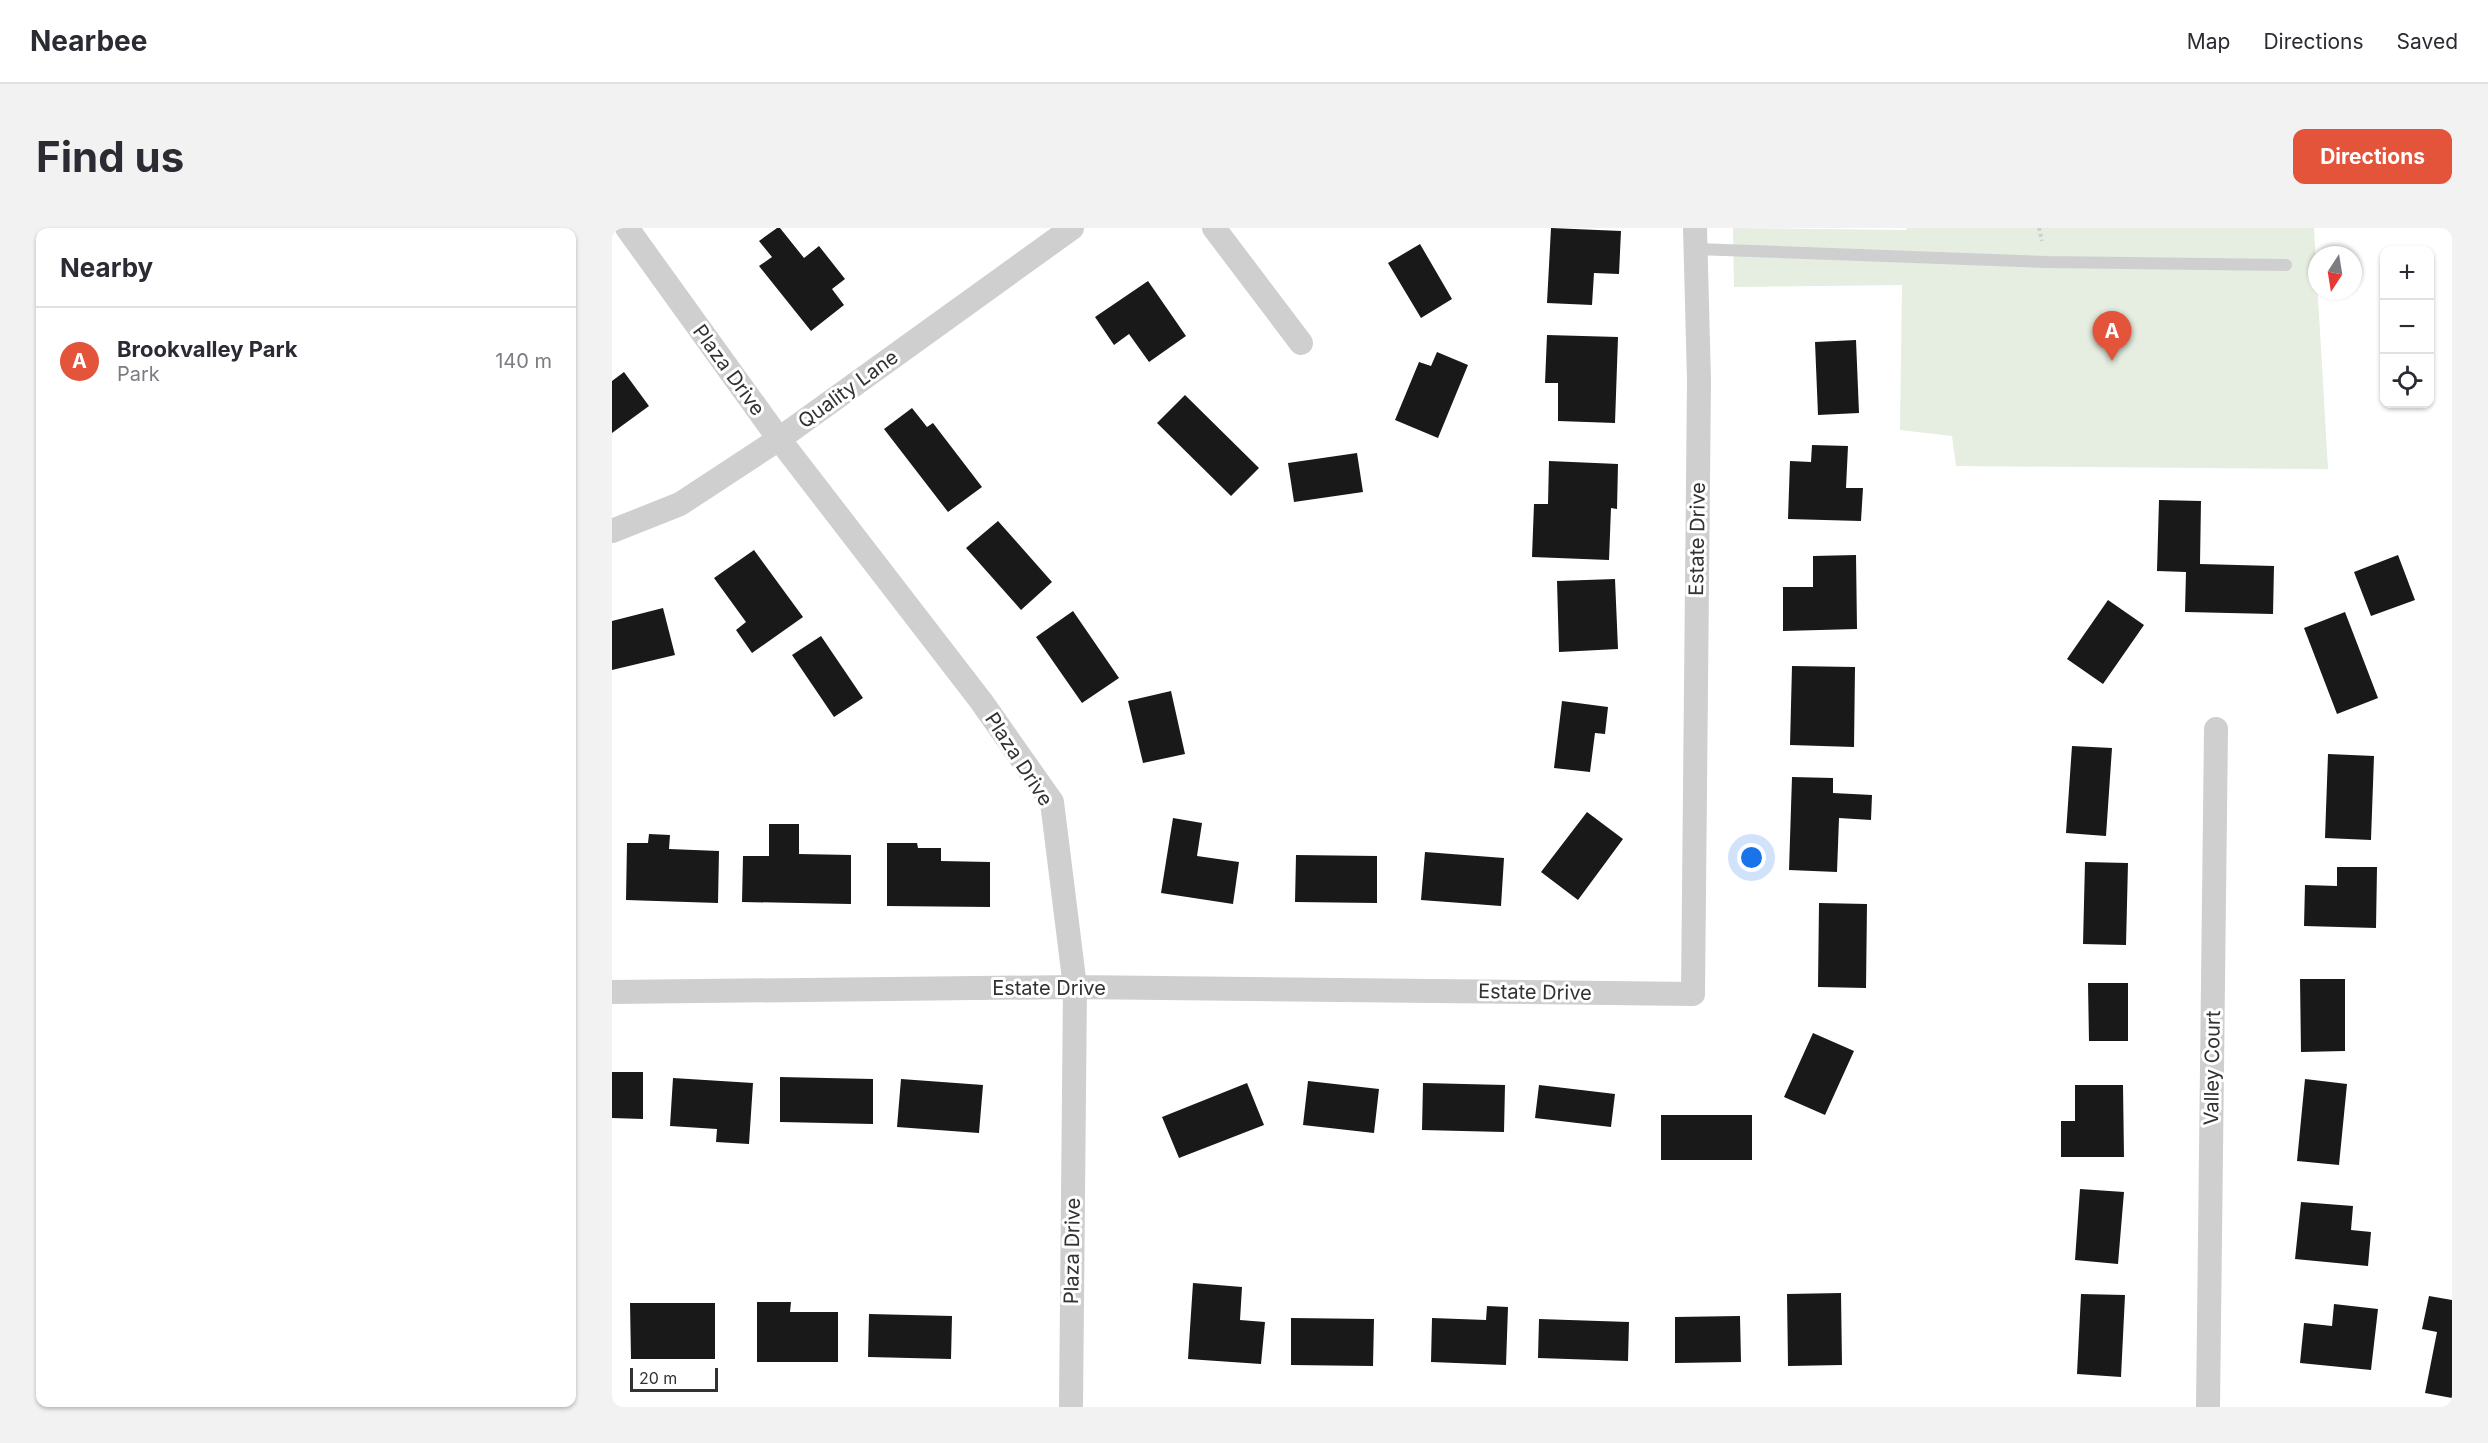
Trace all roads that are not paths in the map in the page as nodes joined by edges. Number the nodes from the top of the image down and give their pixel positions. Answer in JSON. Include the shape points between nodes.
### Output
{"nodes":[{"id":1,"x":627,"y":228,"type":"edge"},
{"id":2,"x":1072,"y":228,"type":"edge"},
{"id":3,"x":1214,"y":228,"type":"edge"},
{"id":4,"x":1696,"y":239,"type":"edge"},
{"id":5,"x":2286,"y":265,"type":"dead end"},
{"id":6,"x":1301,"y":343,"type":"dead end"},
{"id":7,"x":779,"y":439,"type":"junction"},
{"id":8,"x":612,"y":531,"type":"edge"},
{"id":9,"x":2216,"y":729,"type":"dead end"},
{"id":10,"x":1076,"y":987,"type":"junction"},
{"id":11,"x":612,"y":992,"type":"edge"},
{"id":12,"x":1071,"y":1407,"type":"edge"},
{"id":13,"x":2208,"y":1407,"type":"edge"}],
"edges":[{"from":1,"to":7,"type":"street","name":"Plaza Drive"},
{"from":2,"to":7,"type":"street","name":"Quality Lane"},
{"from":3,"to":6,"type":"street"},
{"from":4,"to":5,"type":"lane","via":[[2047,262]]},
{"from":4,"to":10,"type":"street","name":"Estate Drive","via":[[1699,380],[1692,994]]},
{"from":7,"to":8,"type":"street","name":"Quality Lane","via":[[681,504]]},
{"from":7,"to":10,"type":"street","name":"Plaza Drive","via":[[981,701],[1052,802]]},
{"from":9,"to":13,"type":"street","name":"Valley Court"},
{"from":10,"to":11,"type":"street","name":"Estate Drive"},
{"from":10,"to":12,"type":"street","name":"Plaza Drive"}]}
